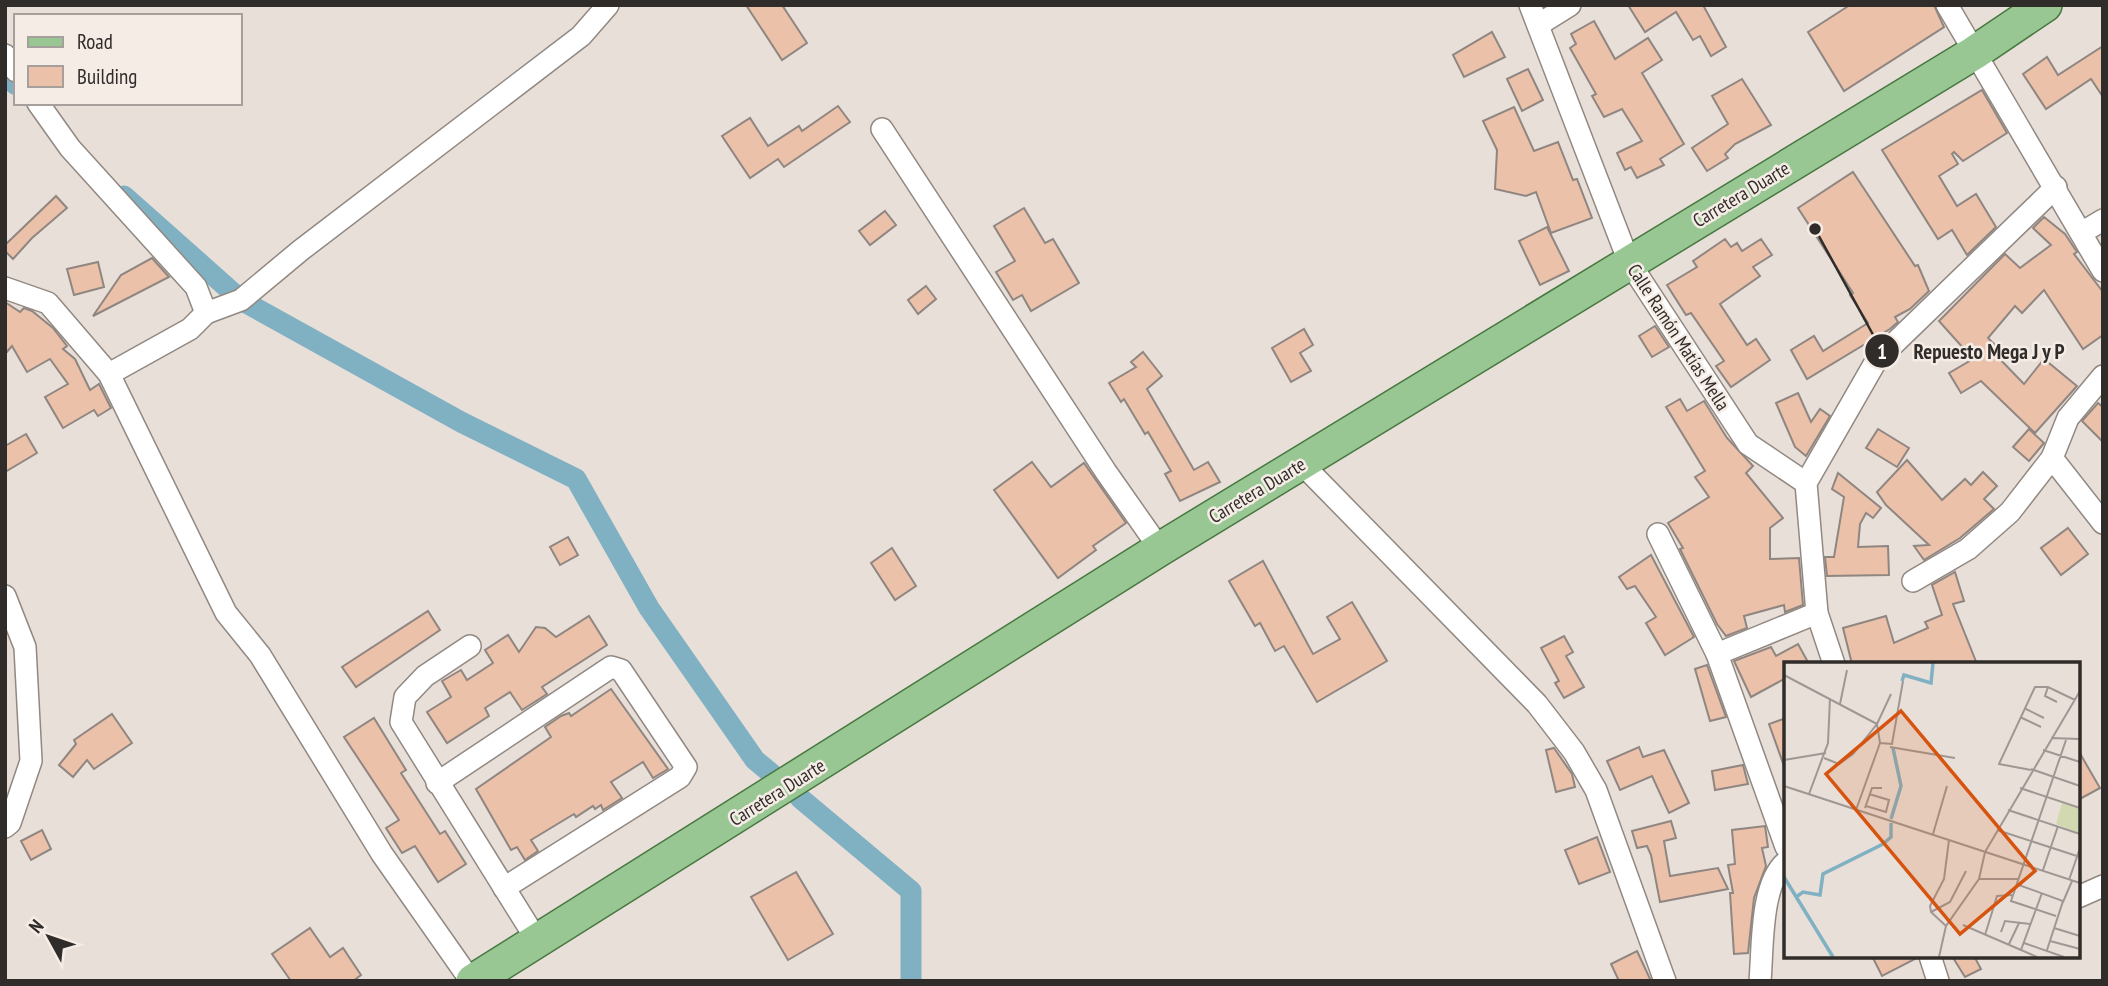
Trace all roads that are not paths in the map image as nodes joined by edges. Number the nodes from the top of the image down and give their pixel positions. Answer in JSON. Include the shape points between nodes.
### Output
{"nodes":[{"id":1,"x":608,"y":5,"type":"edge"},
{"id":2,"x":1570,"y":5,"type":"edge"},
{"id":3,"x":1947,"y":5,"type":"edge"},
{"id":4,"x":2045,"y":5,"type":"edge"},
{"id":5,"x":1534,"y":15,"type":"edge"},
{"id":6,"x":1974,"y":52,"type":"junction"},
{"id":7,"x":39,"y":105,"type":"edge"},
{"id":8,"x":882,"y":129,"type":"dead end"},
{"id":9,"x":2056,"y":187,"type":"junction"},
{"id":10,"x":2103,"y":220,"type":"edge"},
{"id":11,"x":2081,"y":233,"type":"junction"},
{"id":12,"x":1629,"y":262,"type":"junction"},
{"id":13,"x":2103,"y":271,"type":"edge"},
{"id":14,"x":5,"y":288,"type":"edge"},
{"id":15,"x":206,"y":313,"type":"junction"},
{"id":16,"x":109,"y":373,"type":"junction"},
{"id":17,"x":2103,"y":376,"type":"edge"},
{"id":18,"x":2052,"y":458,"type":"junction"},
{"id":19,"x":1301,"y":463,"type":"junction"},
{"id":20,"x":1806,"y":483,"type":"junction"},
{"id":21,"x":2103,"y":523,"type":"edge"},
{"id":22,"x":1658,"y":534,"type":"dead end"},
{"id":23,"x":1160,"y":549,"type":"junction"},
{"id":24,"x":1913,"y":580,"type":"dead end"},
{"id":25,"x":5,"y":596,"type":"edge"},
{"id":26,"x":1817,"y":613,"type":"junction"},
{"id":27,"x":470,"y":646,"type":"dead end"},
{"id":28,"x":1717,"y":654,"type":"junction"},
{"id":29,"x":1833,"y":662,"type":"edge"},
{"id":30,"x":437,"y":783,"type":"junction"},
{"id":31,"x":5,"y":827,"type":"edge"},
{"id":32,"x":1784,"y":840,"type":"edge"},
{"id":33,"x":1784,"y":864,"type":"edge"},
{"id":34,"x":2103,"y":886,"type":"edge"},
{"id":35,"x":503,"y":888,"type":"junction"},
{"id":36,"x":2080,"y":896,"type":"edge"},
{"id":37,"x":538,"y":942,"type":"junction"},
{"id":38,"x":1931,"y":958,"type":"edge"},
{"id":39,"x":472,"y":981,"type":"edge"},
{"id":40,"x":1665,"y":981,"type":"edge"},
{"id":41,"x":1760,"y":981,"type":"edge"},
{"id":42,"x":1938,"y":981,"type":"edge"}],
"edges":[{"from":1,"to":15,"type":"street","via":[[581,36],[333,224],[241,300]]},
{"from":2,"to":5,"type":"street"},
{"from":3,"to":6,"type":"street"},
{"from":4,"to":6,"type":"main road","name":"Carretera Duarte"},
{"from":5,"to":12,"type":"street","name":"Calle Ramón Matías Mella"},
{"from":6,"to":9,"type":"street"},
{"from":6,"to":12,"type":"main road","name":"Carretera Duarte"},
{"from":7,"to":15,"type":"street","via":[[70,148],[195,287]]},
{"from":8,"to":23,"type":"street"},
{"from":9,"to":11,"type":"street"},
{"from":9,"to":20,"type":"street","via":[[1876,361]]},
{"from":10,"to":11,"type":"street"},
{"from":11,"to":13,"type":"street"},
{"from":12,"to":19,"type":"main road","name":"Carretera Duarte"},
{"from":12,"to":20,"type":"street","name":"Calle Ramón Matías Mella","via":[[1748,444]]},
{"from":14,"to":16,"type":"street","via":[[48,303]]},
{"from":15,"to":16,"type":"street","via":[[190,329]]},
{"from":16,"to":39,"type":"street","via":[[226,614],[260,655],[382,854]]},
{"from":17,"to":18,"type":"street","via":[[2068,418]]},
{"from":18,"to":21,"type":"street"},
{"from":18,"to":24,"type":"street","via":[[2001,520],[1968,549]]},
{"from":19,"to":23,"type":"main road","name":"Carretera Duarte"},
{"from":19,"to":40,"type":"street","via":[[1537,704],[1574,752],[1596,790]]},
{"from":20,"to":26,"type":"street"},
{"from":22,"to":28,"type":"street"},
{"from":23,"to":37,"type":"main road","name":"Carretera Duarte"},
{"from":25,"to":31,"type":"street","via":[[25,647],[31,761]]},
{"from":26,"to":28,"type":"street"},
{"from":26,"to":29,"type":"street"},
{"from":27,"to":30,"type":"street","via":[[425,676],[405,697],[401,722]]},
{"from":28,"to":32,"type":"street"},
{"from":30,"to":35,"type":"street"},
{"from":30,"to":35,"type":"street","via":[[611,667],[621,670],[686,767],[680,777]]},
{"from":33,"to":41,"type":"street","via":[[1776,871],[1768,897]]},
{"from":34,"to":36,"type":"street"},
{"from":35,"to":37,"type":"street"},
{"from":37,"to":39,"type":"main road","name":"Carretera Duarte"},
{"from":38,"to":42,"type":"street"}]}
